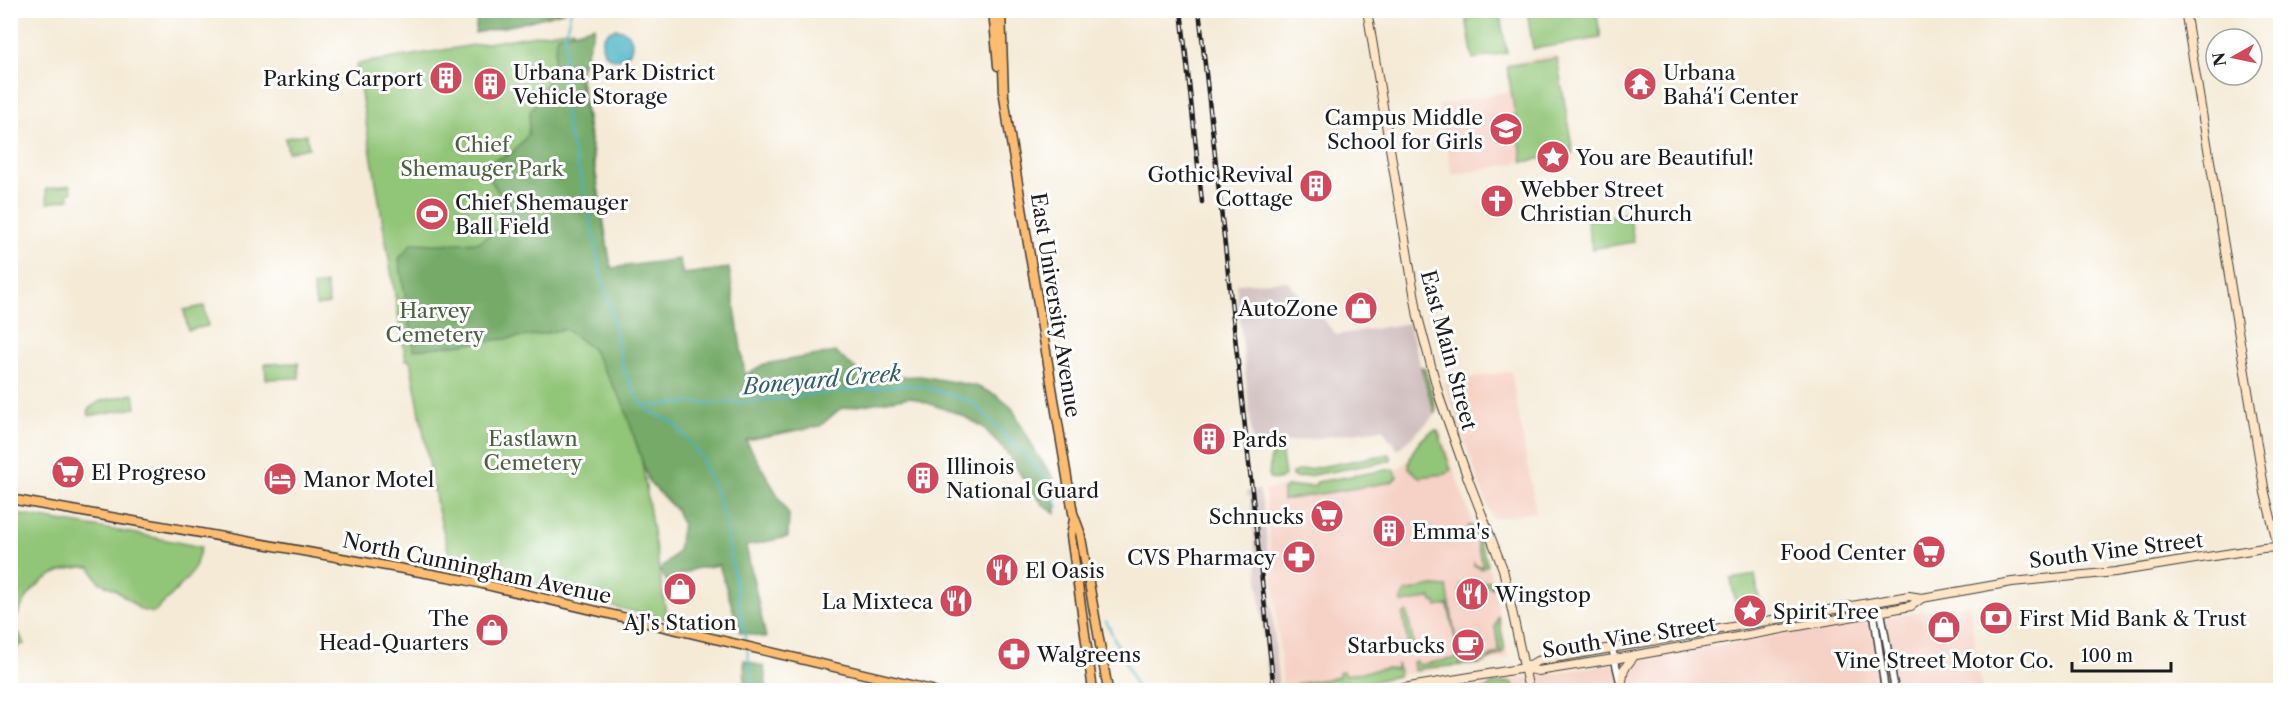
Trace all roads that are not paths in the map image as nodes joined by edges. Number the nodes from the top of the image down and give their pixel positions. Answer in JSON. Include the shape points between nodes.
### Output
{"nodes":[{"id":1,"x":993,"y":10,"type":"edge"},
{"id":2,"x":1001,"y":10,"type":"edge"},
{"id":3,"x":1367,"y":10,"type":"edge"},
{"id":4,"x":2185,"y":10,"type":"edge"},
{"id":5,"x":1004,"y":96,"type":"junction"},
{"id":6,"x":10,"y":499,"type":"edge"},
{"id":7,"x":1074,"y":519,"type":"junction"},
{"id":8,"x":2279,"y":547,"type":"edge"},
{"id":9,"x":1922,"y":598,"type":"junction"},
{"id":10,"x":1874,"y":602,"type":"junction"},
{"id":11,"x":1824,"y":610,"type":"junction"},
{"id":12,"x":1877,"y":612,"type":"junction"},
{"id":13,"x":1826,"y":622,"type":"junction"},
{"id":14,"x":1756,"y":623,"type":"junction"},
{"id":15,"x":1758,"y":634,"type":"junction"},
{"id":16,"x":1612,"y":648,"type":"junction"},
{"id":17,"x":1888,"y":649,"type":"junction"},
{"id":18,"x":1879,"y":650,"type":"junction"},
{"id":19,"x":1635,"y":655,"type":"junction"},
{"id":20,"x":1614,"y":659,"type":"junction"},
{"id":21,"x":1525,"y":668,"type":"junction"},
{"id":22,"x":1092,"y":689,"type":"edge"},
{"id":23,"x":1622,"y":689,"type":"edge"},
{"id":24,"x":932,"y":690,"type":"edge"},
{"id":25,"x":1108,"y":690,"type":"edge"},
{"id":26,"x":1391,"y":690,"type":"edge"},
{"id":27,"x":1529,"y":690,"type":"edge"},
{"id":28,"x":1885,"y":690,"type":"edge"},
{"id":29,"x":1895,"y":690,"type":"edge"}],
"edges":[{"from":1,"to":5,"type":"main road","name":"East University Avenue"},
{"from":2,"to":5,"type":"main road","name":"East University Avenue"},
{"from":3,"to":21,"type":"main road","name":"East Main Street","via":[[1418,317],[1440,399],[1503,569]]},
{"from":4,"to":8,"type":"main road","via":[[2265,493]]},
{"from":5,"to":7,"type":"main road","name":"East University Avenue"},
{"from":6,"to":24,"type":"main road","name":"North Cunningham Avenue","via":[[465,580]]},
{"from":7,"to":22,"type":"main road","name":"East University Avenue","via":[[1071,536]]},
{"from":7,"to":25,"type":"main road","name":"East University Avenue","via":[[1080,532]]},
{"from":8,"to":9,"type":"main road","name":"South Vine Street","via":[[2106,574],[2012,582]]},
{"from":9,"to":10,"type":"main road","name":"South Vine Street","via":[[1909,596]]},
{"from":9,"to":12,"type":"main road","name":"South Vine Street","via":[[1911,606]]},
{"from":10,"to":11,"type":"main road","name":"South Vine Street"},
{"from":10,"to":12,"type":"street"},
{"from":11,"to":13,"type":"main road"},
{"from":11,"to":14,"type":"main road","name":"South Vine Street"},
{"from":12,"to":13,"type":"main road","name":"South Vine Street"},
{"from":12,"to":17,"type":"street"},
{"from":12,"to":18,"type":"street"},
{"from":13,"to":15,"type":"main road","name":"South Vine Street"},
{"from":14,"to":15,"type":"main road"},
{"from":14,"to":16,"type":"main road","name":"South Vine Street"},
{"from":15,"to":19,"type":"main road","name":"South Vine Street"},
{"from":16,"to":20,"type":"street"},
{"from":16,"to":21,"type":"main road","name":"South Vine Street","via":[[1537,661]]},
{"from":17,"to":18,"type":"street"},
{"from":17,"to":29,"type":"street"},
{"from":18,"to":28,"type":"street"},
{"from":19,"to":20,"type":"main road","name":"South Vine Street"},
{"from":19,"to":23,"type":"main road","via":[[1626,666]]},
{"from":20,"to":21,"type":"main road","name":"South Vine Street","via":[[1538,670]]},
{"from":20,"to":23,"type":"street"},
{"from":21,"to":26,"type":"main road"},
{"from":21,"to":27,"type":"main road","name":"East Main Street"}]}
